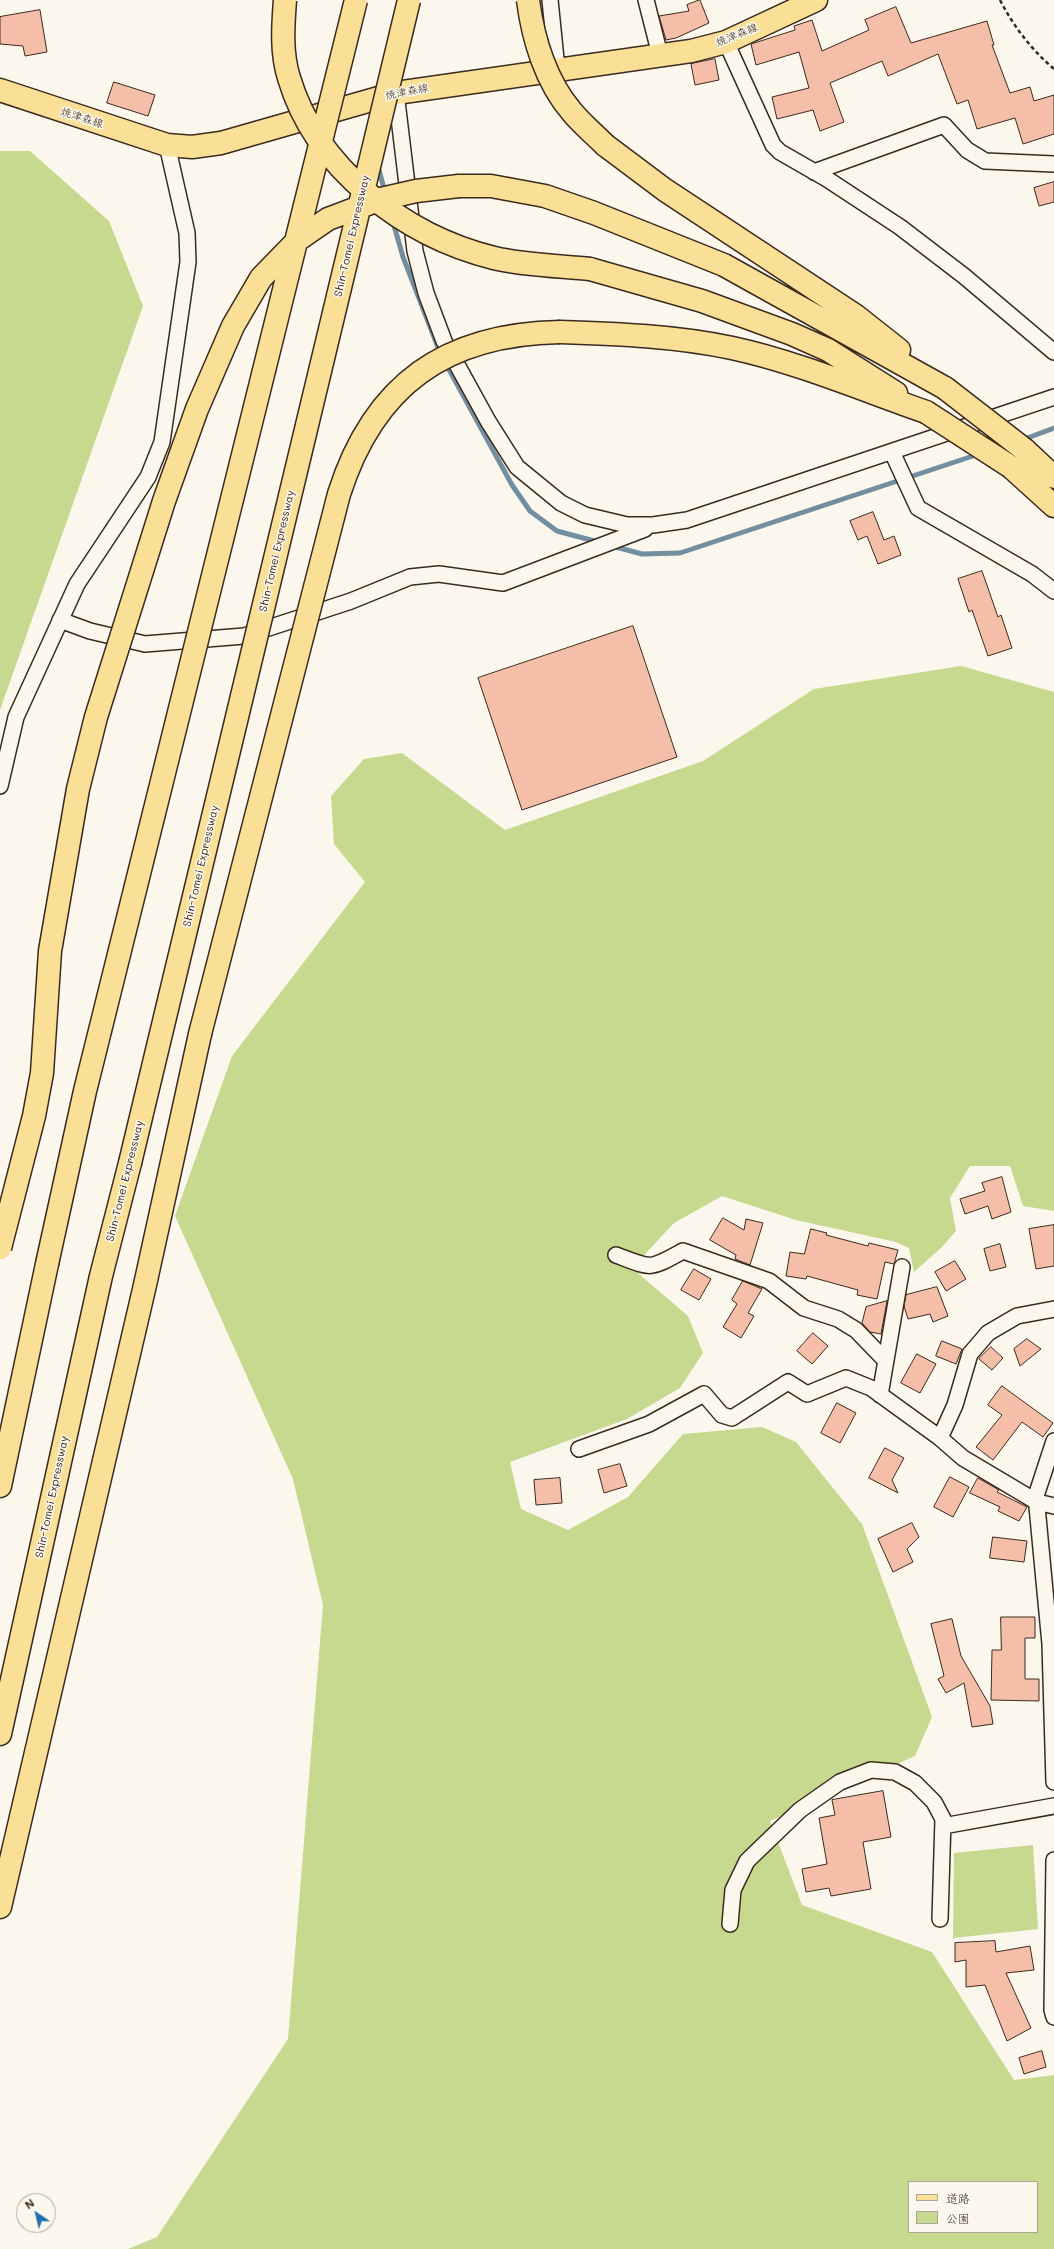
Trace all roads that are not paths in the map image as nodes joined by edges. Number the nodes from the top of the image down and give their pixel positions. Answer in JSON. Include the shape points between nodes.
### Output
{"nodes":[{"id":1,"x":285,"y":0,"type":"edge"},
{"id":2,"x":356,"y":0,"type":"edge"},
{"id":3,"x":409,"y":0,"type":"edge"},
{"id":4,"x":528,"y":0,"type":"edge"},
{"id":5,"x":550,"y":0,"type":"edge"},
{"id":6,"x":646,"y":0,"type":"edge"},
{"id":7,"x":816,"y":0,"type":"edge"},
{"id":8,"x":726,"y":42,"type":"junction"},
{"id":9,"x":660,"y":55,"type":"junction"},
{"id":10,"x":557,"y":69,"type":"junction"},
{"id":11,"x":0,"y":90,"type":"edge"},
{"id":12,"x":396,"y":93,"type":"junction"},
{"id":13,"x":167,"y":145,"type":"junction"},
{"id":14,"x":1054,"y":164,"type":"edge"},
{"id":15,"x":814,"y":172,"type":"junction"},
{"id":16,"x":1054,"y":352,"type":"edge"},
{"id":17,"x":945,"y":388,"type":"junction"},
{"id":18,"x":1054,"y":397,"type":"edge"},
{"id":19,"x":926,"y":412,"type":"junction"},
{"id":20,"x":892,"y":452,"type":"junction"},
{"id":21,"x":1054,"y":477,"type":"edge"},
{"id":22,"x":1054,"y":506,"type":"edge"},
{"id":23,"x":653,"y":525,"type":"junction"},
{"id":24,"x":1054,"y":591,"type":"edge"},
{"id":25,"x":60,"y":620,"type":"junction"},
{"id":26,"x":0,"y":786,"type":"edge"},
{"id":27,"x":0,"y":1248,"type":"edge"},
{"id":28,"x":616,"y":1255,"type":"dead end"},
{"id":29,"x":902,"y":1267,"type":"dead end"},
{"id":30,"x":1054,"y":1309,"type":"edge"},
{"id":31,"x":886,"y":1361,"type":"junction"},
{"id":32,"x":880,"y":1395,"type":"junction"},
{"id":33,"x":940,"y":1438,"type":"junction"},
{"id":34,"x":1054,"y":1441,"type":"edge"},
{"id":35,"x":579,"y":1449,"type":"dead end"},
{"id":36,"x":0,"y":1486,"type":"edge"},
{"id":37,"x":1037,"y":1502,"type":"junction"},
{"id":38,"x":1054,"y":1506,"type":"edge"},
{"id":39,"x":0,"y":1734,"type":"edge"},
{"id":40,"x":1054,"y":1782,"type":"edge"},
{"id":41,"x":1054,"y":1806,"type":"edge"},
{"id":42,"x":943,"y":1826,"type":"junction"},
{"id":43,"x":1054,"y":1860,"type":"edge"},
{"id":44,"x":0,"y":1907,"type":"edge"},
{"id":45,"x":940,"y":1919,"type":"dead end"},
{"id":46,"x":730,"y":1924,"type":"dead end"},
{"id":47,"x":1054,"y":2017,"type":"edge"}],
"edges":[{"from":1,"to":19,"type":"main road","bridge":true,"via":[[285,61],[295,96],[317,137],[343,169],[377,201],[413,226],[441,240],[495,259],[590,269],[702,301],[828,350]]},
{"from":2,"to":36,"type":"main road","bridge":true,"via":[[85,1091]]},
{"from":3,"to":39,"type":"main road","name":"Shin-Tomei Expressway","bridge":true,"via":[[99,1284]]},
{"from":4,"to":17,"type":"main road","bridge":true,"via":[[532,30],[552,83],[572,112],[605,145],[665,190],[856,316]]},
{"from":5,"to":10,"type":"street"},
{"from":6,"to":9,"type":"street"},
{"from":7,"to":8,"type":"main road","name":"焼津森線"},
{"from":8,"to":9,"type":"main road","name":"焼津森線"},
{"from":8,"to":15,"type":"street","via":[[773,145]]},
{"from":9,"to":10,"type":"main road","name":"焼津森線"},
{"from":10,"to":12,"type":"main road","name":"焼津森線"},
{"from":11,"to":13,"type":"main road","name":"焼津森線"},
{"from":12,"to":13,"type":"main road","name":"焼津森線","via":[[221,143],[192,148]]},
{"from":12,"to":23,"type":"street","via":[[415,251],[426,293],[444,341],[488,421],[517,467],[561,503],[585,515],[627,525]]},
{"from":13,"to":25,"type":"street","via":[[187,233],[188,262],[162,442],[148,477],[77,584]]},
{"from":14,"to":15,"type":"street","via":[[985,161],[967,150],[944,125]]},
{"from":15,"to":16,"type":"street","via":[[912,236]]},
{"from":17,"to":21,"type":"main road","bridge":true,"via":[[1025,450]]},
{"from":17,"to":27,"type":"main road","bridge":true,"via":[[724,265],[545,196],[491,186],[459,186],[416,191],[381,199],[328,219],[299,239],[261,278],[233,326],[197,410],[164,501],[94,724],[78,789],[50,951],[42,1073],[34,1116]]},
{"from":18,"to":20,"type":"street"},
{"from":19,"to":22,"type":"main road","bridge":true,"via":[[1011,467]]},
{"from":19,"to":44,"type":"main road","bridge":true,"via":[[770,358],[732,348],[638,335],[560,332],[488,340],[460,349],[436,362],[414,377],[385,406],[355,453],[339,494],[200,1034],[146,1285]]},
{"from":20,"to":23,"type":"street","via":[[687,520]]},
{"from":20,"to":24,"type":"street","via":[[918,508],[1032,574]]},
{"from":23,"to":25,"type":"street","via":[[503,583],[439,574],[410,577],[351,601],[244,636],[145,644],[90,631]]},
{"from":25,"to":26,"type":"street","via":[[16,717]]},
{"from":28,"to":31,"type":"street","via":[[648,1267],[655,1266],[683,1250],[769,1281],[804,1308],[838,1319],[856,1330]]},
{"from":29,"to":31,"type":"street"},
{"from":30,"to":33,"type":"street","via":[[1016,1316],[988,1333],[970,1354],[955,1405]]},
{"from":31,"to":32,"type":"street"},
{"from":32,"to":33,"type":"street"},
{"from":32,"to":35,"type":"street","via":[[871,1388],[846,1378],[807,1394],[788,1382],[732,1418],[722,1414],[704,1394],[649,1424]]},
{"from":33,"to":37,"type":"street","via":[[963,1458]]},
{"from":34,"to":37,"type":"street","via":[[1038,1488]]},
{"from":37,"to":38,"type":"street"},
{"from":37,"to":40,"type":"street","via":[[1050,1644]]},
{"from":41,"to":42,"type":"street"},
{"from":42,"to":45,"type":"street"},
{"from":42,"to":46,"type":"street","via":[[943,1819],[934,1802],[915,1783],[895,1772],[871,1770],[840,1782],[800,1810],[747,1861],[733,1890]]},
{"from":43,"to":47,"type":"street"}]}
